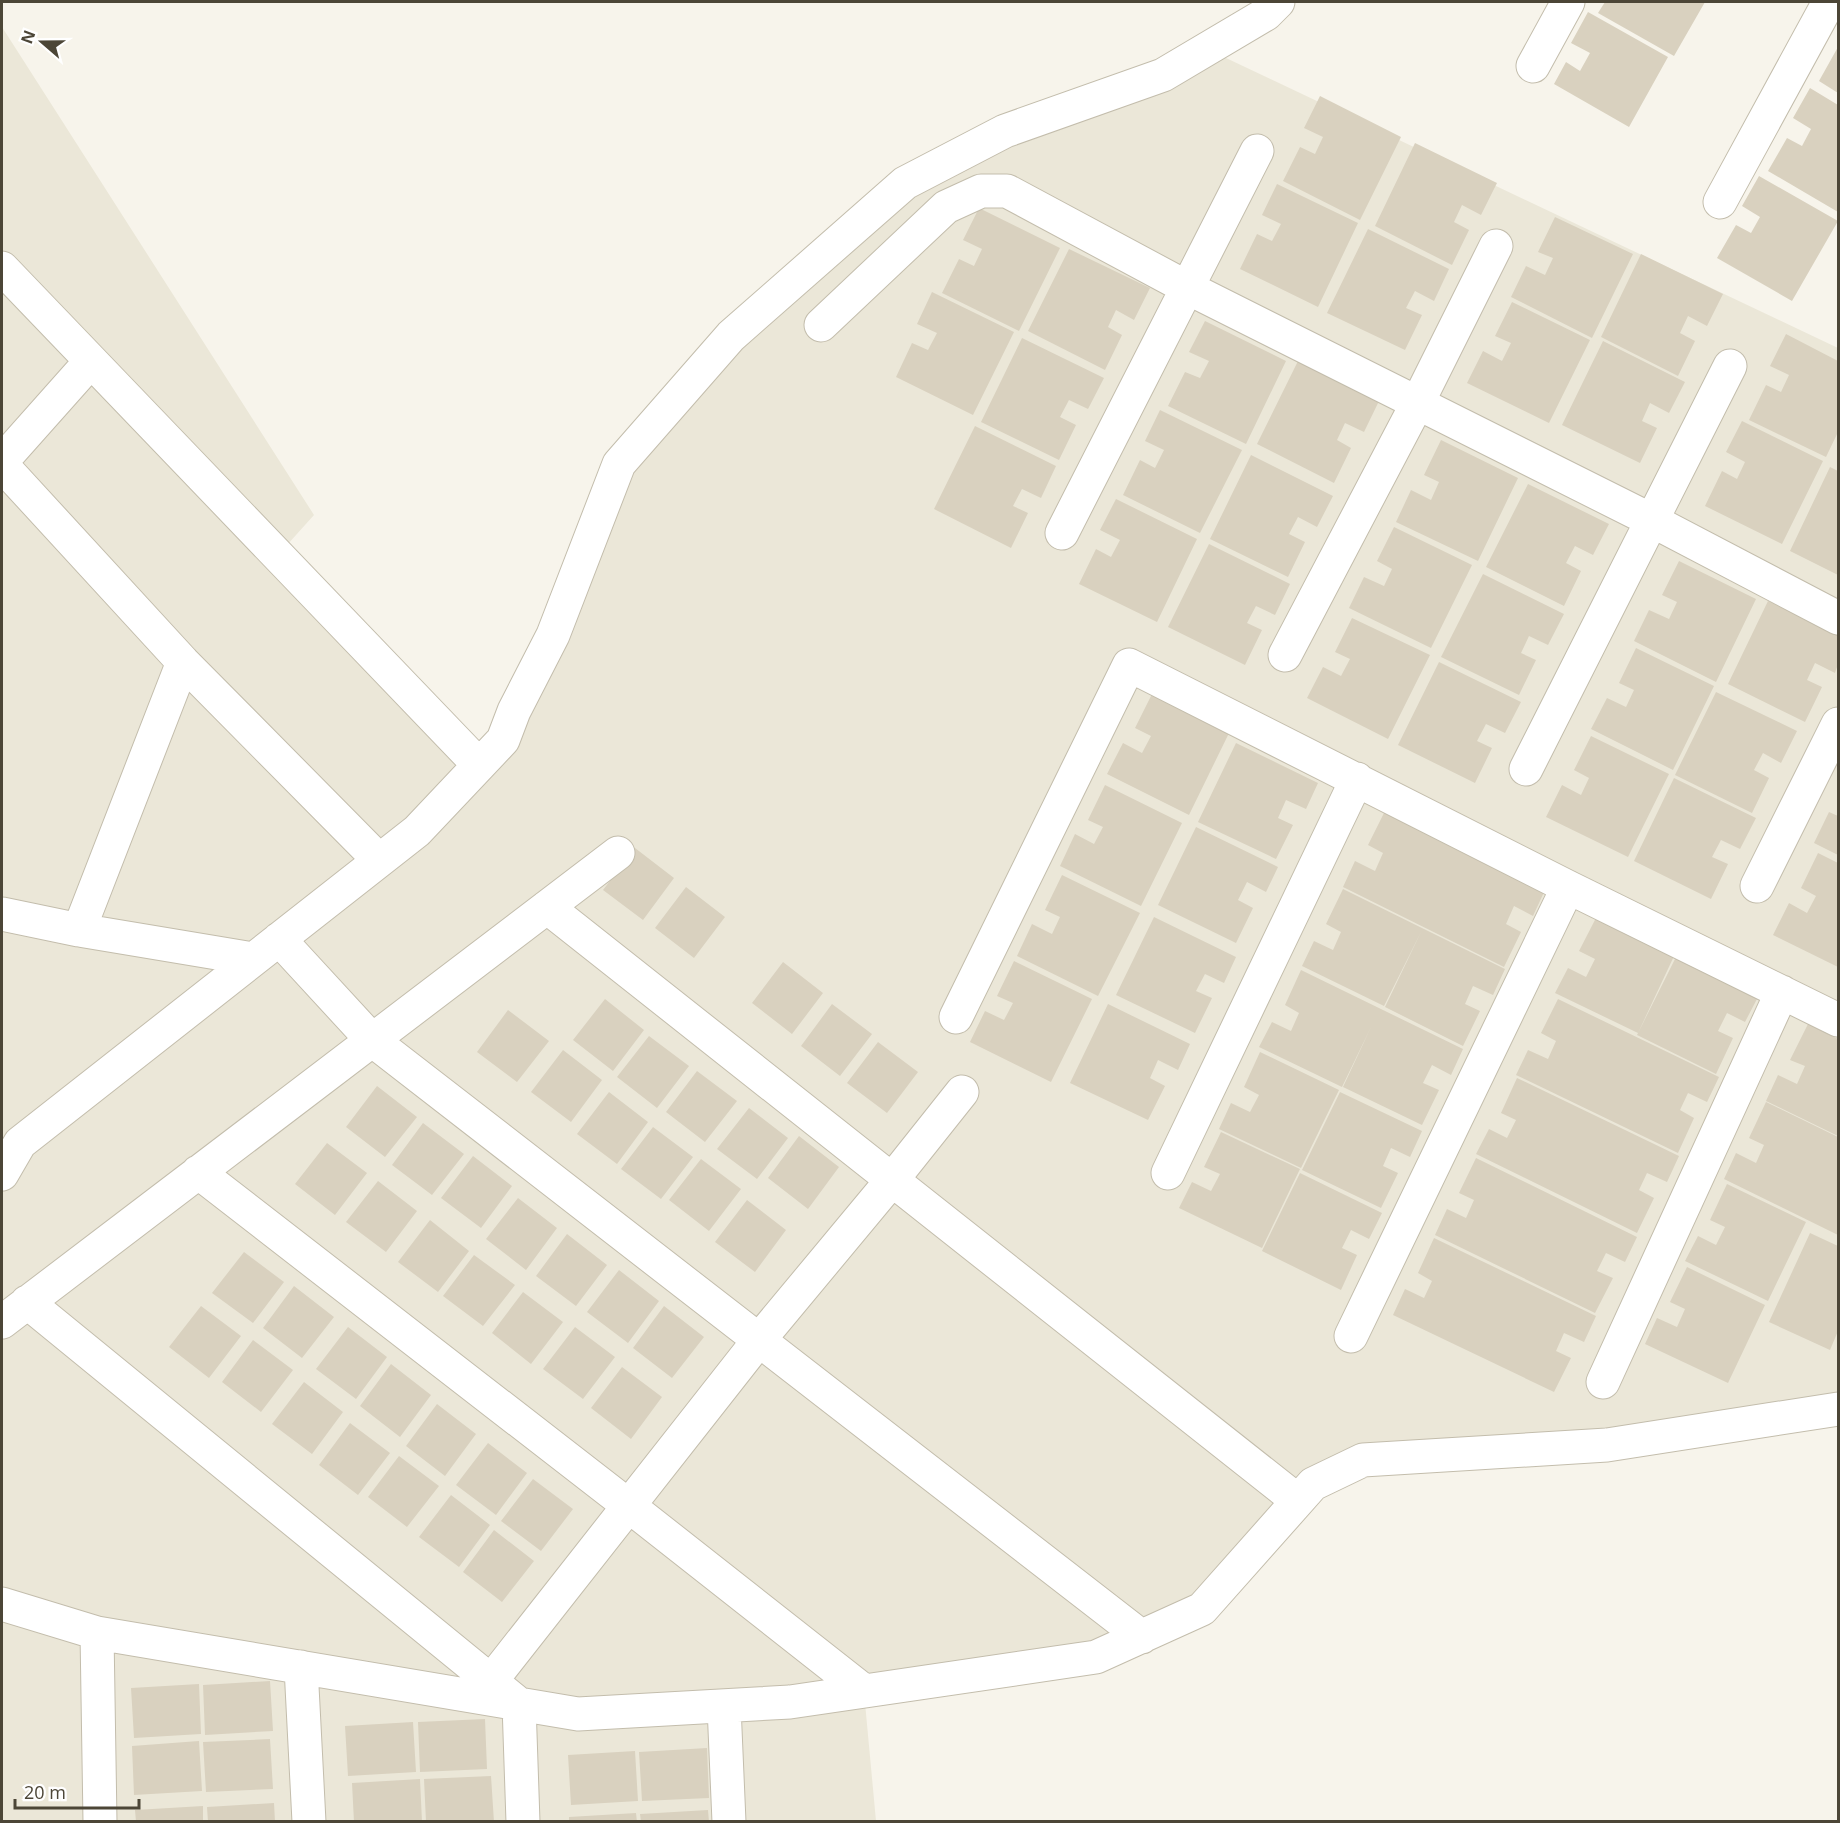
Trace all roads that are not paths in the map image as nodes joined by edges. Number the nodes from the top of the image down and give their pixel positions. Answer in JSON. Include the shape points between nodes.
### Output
{"nodes":[{"id":1,"x":1278,"y":2,"type":"edge"},
{"id":2,"x":1568,"y":2,"type":"edge"},
{"id":3,"x":1829,"y":2,"type":"edge"},
{"id":4,"x":1533,"y":66,"type":"dead end"},
{"id":5,"x":1257,"y":151,"type":"dead end"},
{"id":6,"x":1720,"y":202,"type":"dead end"},
{"id":7,"x":1496,"y":246,"type":"dead end"},
{"id":8,"x":2,"y":268,"type":"edge"},
{"id":9,"x":1186,"y":287,"type":"junction"},
{"id":10,"x":821,"y":325,"type":"dead end"},
{"id":11,"x":91,"y":361,"type":"junction"},
{"id":12,"x":1730,"y":366,"type":"dead end"},
{"id":13,"x":1418,"y":402,"type":"junction"},
{"id":14,"x":2,"y":463,"type":"edge"},
{"id":15,"x":1651,"y":520,"type":"junction"},
{"id":16,"x":1062,"y":533,"type":"dead end"},
{"id":17,"x":1839,"y":618,"type":"edge"},
{"id":18,"x":1285,"y":655,"type":"dead end"},
{"id":19,"x":183,"y":662,"type":"junction"},
{"id":20,"x":1839,"y":724,"type":"edge"},
{"id":21,"x":479,"y":765,"type":"junction"},
{"id":22,"x":1526,"y":769,"type":"dead end"},
{"id":23,"x":1357,"y":779,"type":"junction"},
{"id":24,"x":618,"y":853,"type":"dead end"},
{"id":25,"x":379,"y":860,"type":"junction"},
{"id":26,"x":1757,"y":886,"type":"dead end"},
{"id":27,"x":1568,"y":887,"type":"junction"},
{"id":28,"x":547,"y":907,"type":"junction"},
{"id":29,"x":2,"y":914,"type":"edge"},
{"id":30,"x":79,"y":930,"type":"junction"},
{"id":31,"x":279,"y":939,"type":"junction"},
{"id":32,"x":253,"y":959,"type":"junction"},
{"id":33,"x":1782,"y":992,"type":"junction"},
{"id":34,"x":956,"y":1017,"type":"dead end"},
{"id":35,"x":1839,"y":1020,"type":"edge"},
{"id":36,"x":372,"y":1040,"type":"junction"},
{"id":37,"x":962,"y":1092,"type":"dead end"},
{"id":38,"x":10,"y":1142,"type":"edge"},
{"id":39,"x":198,"y":1172,"type":"junction"},
{"id":40,"x":1168,"y":1173,"type":"dead end"},
{"id":41,"x":2,"y":1174,"type":"edge"},
{"id":42,"x":892,"y":1180,"type":"junction"},
{"id":43,"x":27,"y":1302,"type":"junction"},
{"id":44,"x":2,"y":1322,"type":"edge"},
{"id":45,"x":1351,"y":1336,"type":"dead end"},
{"id":46,"x":759,"y":1340,"type":"junction"},
{"id":47,"x":1603,"y":1382,"type":"dead end"},
{"id":48,"x":1839,"y":1409,"type":"edge"},
{"id":49,"x":1298,"y":1500,"type":"junction"},
{"id":50,"x":629,"y":1506,"type":"junction"},
{"id":51,"x":2,"y":1604,"type":"edge"},
{"id":52,"x":97,"y":1633,"type":"junction"},
{"id":53,"x":1142,"y":1637,"type":"junction"},
{"id":54,"x":302,"y":1667,"type":"junction"},
{"id":55,"x":491,"y":1681,"type":"junction"},
{"id":56,"x":864,"y":1692,"type":"junction"},
{"id":57,"x":519,"y":1704,"type":"junction"},
{"id":58,"x":724,"y":1706,"type":"junction"},
{"id":59,"x":100,"y":1821,"type":"edge"},
{"id":60,"x":309,"y":1821,"type":"edge"},
{"id":61,"x":523,"y":1821,"type":"edge"},
{"id":62,"x":729,"y":1821,"type":"edge"}],
"edges":[{"from":1,"to":21,"type":"street","via":[[1266,14],[1163,75],[1005,131],[905,183],[731,336],[619,464],[553,635],[503,740]]},
{"from":2,"to":4,"type":"street"},
{"from":3,"to":6,"type":"street"},
{"from":5,"to":9,"type":"street"},
{"from":7,"to":13,"type":"street"},
{"from":8,"to":11,"type":"street"},
{"from":9,"to":10,"type":"street","via":[[1007,191],[981,191],[946,207]]},
{"from":9,"to":13,"type":"street"},
{"from":9,"to":16,"type":"street"},
{"from":11,"to":14,"type":"street"},
{"from":11,"to":21,"type":"street"},
{"from":12,"to":15,"type":"street"},
{"from":13,"to":15,"type":"street"},
{"from":13,"to":18,"type":"street"},
{"from":14,"to":19,"type":"street"},
{"from":15,"to":17,"type":"street"},
{"from":15,"to":22,"type":"street"},
{"from":19,"to":25,"type":"street"},
{"from":19,"to":30,"type":"street"},
{"from":20,"to":26,"type":"street"},
{"from":21,"to":25,"type":"street","via":[[417,831]]},
{"from":23,"to":27,"type":"street"},
{"from":23,"to":34,"type":"street","via":[[1130,665]]},
{"from":23,"to":40,"type":"street"},
{"from":24,"to":28,"type":"street"},
{"from":25,"to":31,"type":"street"},
{"from":27,"to":33,"type":"street"},
{"from":27,"to":45,"type":"street"},
{"from":28,"to":36,"type":"street"},
{"from":28,"to":42,"type":"street"},
{"from":29,"to":30,"type":"street"},
{"from":30,"to":32,"type":"street"},
{"from":31,"to":32,"type":"street"},
{"from":31,"to":36,"type":"street"},
{"from":32,"to":38,"type":"street"},
{"from":33,"to":35,"type":"street"},
{"from":33,"to":47,"type":"street"},
{"from":36,"to":39,"type":"street"},
{"from":36,"to":46,"type":"street"},
{"from":37,"to":42,"type":"street"},
{"from":38,"to":41,"type":"street"},
{"from":39,"to":43,"type":"street"},
{"from":39,"to":50,"type":"street"},
{"from":42,"to":46,"type":"street"},
{"from":42,"to":49,"type":"street"},
{"from":43,"to":44,"type":"street"},
{"from":43,"to":55,"type":"street"},
{"from":46,"to":50,"type":"street"},
{"from":46,"to":53,"type":"street"},
{"from":48,"to":49,"type":"street","via":[[1607,1445],[1364,1460],[1313,1484]]},
{"from":49,"to":53,"type":"street","via":[[1202,1609]]},
{"from":50,"to":55,"type":"street"},
{"from":50,"to":56,"type":"street"},
{"from":51,"to":52,"type":"street"},
{"from":52,"to":54,"type":"street"},
{"from":52,"to":59,"type":"street"},
{"from":53,"to":56,"type":"street","via":[[1096,1657]]},
{"from":54,"to":57,"type":"street"},
{"from":54,"to":60,"type":"street"},
{"from":55,"to":57,"type":"street"},
{"from":56,"to":58,"type":"street"},
{"from":57,"to":58,"type":"street","via":[[578,1714]]},
{"from":57,"to":61,"type":"street"},
{"from":58,"to":62,"type":"street"}]}
